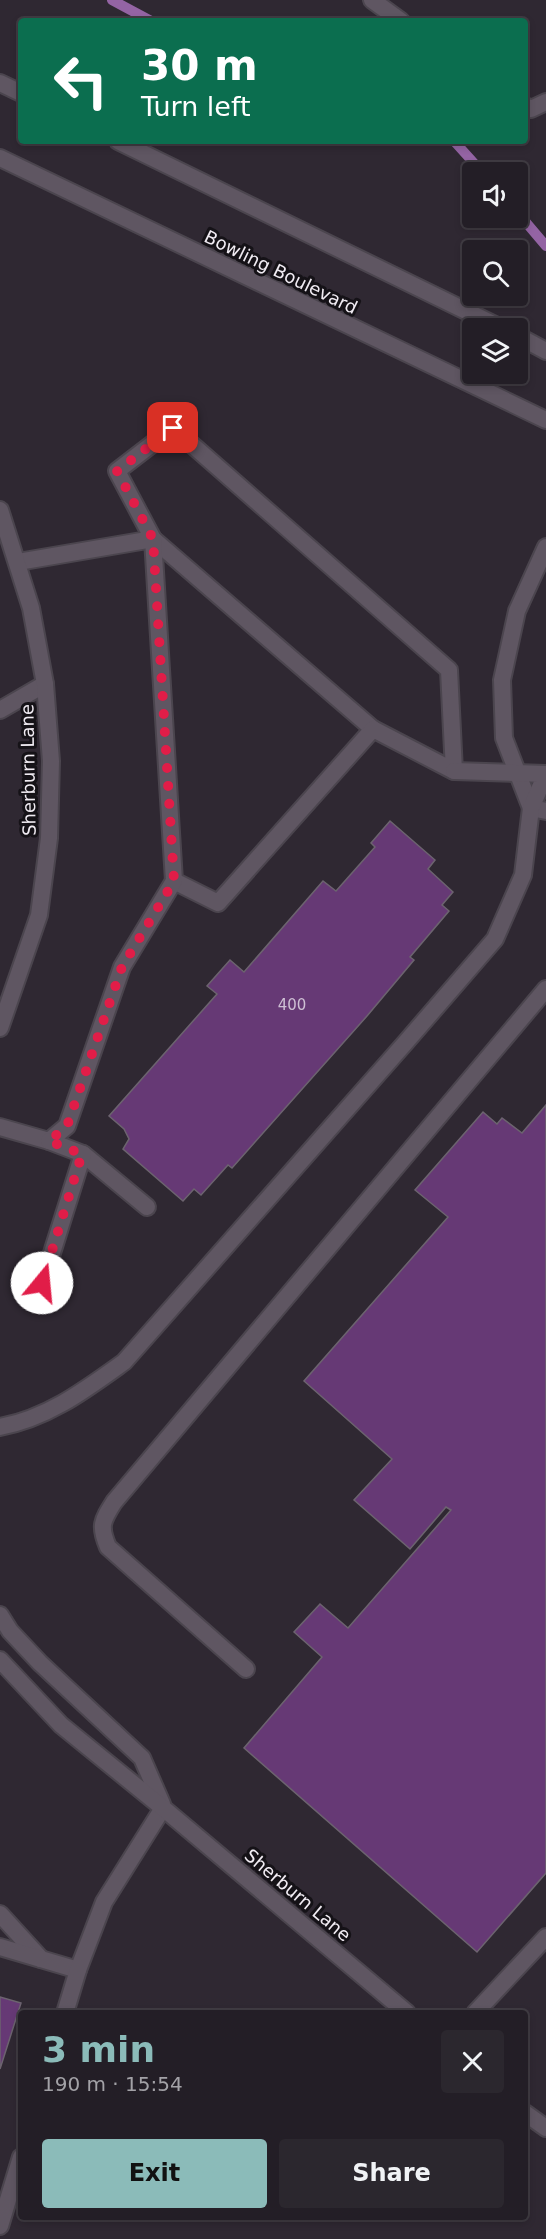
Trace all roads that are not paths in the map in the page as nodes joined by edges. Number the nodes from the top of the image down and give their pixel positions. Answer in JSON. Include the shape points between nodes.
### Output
{"nodes":[{"id":1,"x":372,"y":0,"type":"edge"},
{"id":2,"x":397,"y":18,"type":"edge"},
{"id":3,"x":0,"y":83,"type":"edge"},
{"id":4,"x":18,"y":92,"type":"edge"},
{"id":5,"x":546,"y":102,"type":"edge"},
{"id":6,"x":528,"y":108,"type":"edge"},
{"id":7,"x":124,"y":144,"type":"edge"},
{"id":8,"x":0,"y":158,"type":"edge"},
{"id":9,"x":481,"y":318,"type":"edge"},
{"id":10,"x":528,"y":341,"type":"edge"},
{"id":11,"x":546,"y":351,"type":"edge"},
{"id":12,"x":546,"y":420,"type":"edge"},
{"id":13,"x":0,"y":510,"type":"edge"},
{"id":14,"x":153,"y":539,"type":"junction"},
{"id":15,"x":546,"y":547,"type":"edge"},
{"id":16,"x":18,"y":562,"type":"junction"},
{"id":17,"x":45,"y":684,"type":"junction"},
{"id":18,"x":0,"y":710,"type":"edge"},
{"id":19,"x":373,"y":729,"type":"junction"},
{"id":20,"x":454,"y":771,"type":"junction"},
{"id":21,"x":518,"y":773,"type":"junction"},
{"id":22,"x":546,"y":774,"type":"edge"},
{"id":23,"x":538,"y":810,"type":"edge"},
{"id":24,"x":174,"y":881,"type":"junction"},
{"id":25,"x":546,"y":989,"type":"edge"},
{"id":26,"x":0,"y":1028,"type":"edge"},
{"id":27,"x":0,"y":1127,"type":"edge"},
{"id":28,"x":49,"y":1141,"type":"junction"},
{"id":29,"x":82,"y":1154,"type":"junction"},
{"id":30,"x":147,"y":1207,"type":"dead end"},
{"id":31,"x":36,"y":1304,"type":"dead end"},
{"id":32,"x":0,"y":1427,"type":"edge"},
{"id":33,"x":0,"y":1615,"type":"edge"},
{"id":34,"x":0,"y":1660,"type":"edge"},
{"id":35,"x":246,"y":1669,"type":"dead end"},
{"id":36,"x":163,"y":1808,"type":"junction"},
{"id":37,"x":0,"y":1914,"type":"edge"},
{"id":38,"x":546,"y":1937,"type":"edge"},
{"id":39,"x":0,"y":1947,"type":"edge"},
{"id":40,"x":41,"y":1959,"type":"junction"},
{"id":41,"x":78,"y":1970,"type":"junction"},
{"id":42,"x":66,"y":2010,"type":"edge"},
{"id":43,"x":403,"y":2010,"type":"edge"},
{"id":44,"x":478,"y":2010,"type":"edge"},
{"id":45,"x":528,"y":2116,"type":"edge"},
{"id":46,"x":544,"y":2130,"type":"edge"},
{"id":47,"x":18,"y":2167,"type":"edge"},
{"id":48,"x":0,"y":2226,"type":"edge"}],
"edges":[{"from":1,"to":2,"type":"street"},
{"from":3,"to":4,"type":"street"},
{"from":5,"to":6,"type":"street"},
{"from":7,"to":9,"type":"street"},
{"from":8,"to":12,"type":"street","name":"Bowling Boulevard"},
{"from":10,"to":11,"type":"street"},
{"from":13,"to":16,"type":"street","name":"Sherburn Lane"},
{"from":14,"to":16,"type":"street"},
{"from":14,"to":19,"type":"street"},
{"from":14,"to":20,"type":"street","via":[[117,471],[173,428],[449,670]]},
{"from":14,"to":24,"type":"street"},
{"from":15,"to":21,"type":"street","via":[[517,611],[502,680],[504,738]]},
{"from":16,"to":17,"type":"street","name":"Sherburn Lane"},
{"from":17,"to":18,"type":"street"},
{"from":17,"to":26,"type":"street","name":"Sherburn Lane","via":[[51,761],[50,838],[39,915]]},
{"from":19,"to":20,"type":"street"},
{"from":19,"to":24,"type":"street","via":[[218,903]]},
{"from":20,"to":21,"type":"street"},
{"from":21,"to":22,"type":"street"},
{"from":21,"to":23,"type":"street"},
{"from":22,"to":23,"type":"street"},
{"from":23,"to":32,"type":"street","via":[[523,875],[495,939],[429,1016],[124,1362],[82,1393],[25,1422]]},
{"from":24,"to":28,"type":"street","via":[[122,967],[67,1126]]},
{"from":25,"to":35,"type":"street","via":[[105,1516],[102,1531],[108,1547]]},
{"from":27,"to":28,"type":"street"},
{"from":28,"to":29,"type":"street"},
{"from":29,"to":30,"type":"street"},
{"from":29,"to":31,"type":"street"},
{"from":33,"to":36,"type":"street","name":"Sherburn Lane","via":[[40,1663],[142,1758]]},
{"from":34,"to":36,"type":"street","name":"Sherburn Lane","via":[[61,1725]]},
{"from":36,"to":41,"type":"street","via":[[104,1902]]},
{"from":36,"to":43,"type":"street","name":"Sherburn Lane"},
{"from":37,"to":40,"type":"street"},
{"from":38,"to":44,"type":"street"},
{"from":39,"to":40,"type":"street"},
{"from":40,"to":41,"type":"street"},
{"from":41,"to":42,"type":"street"},
{"from":45,"to":46,"type":"street"},
{"from":47,"to":48,"type":"street"}]}
